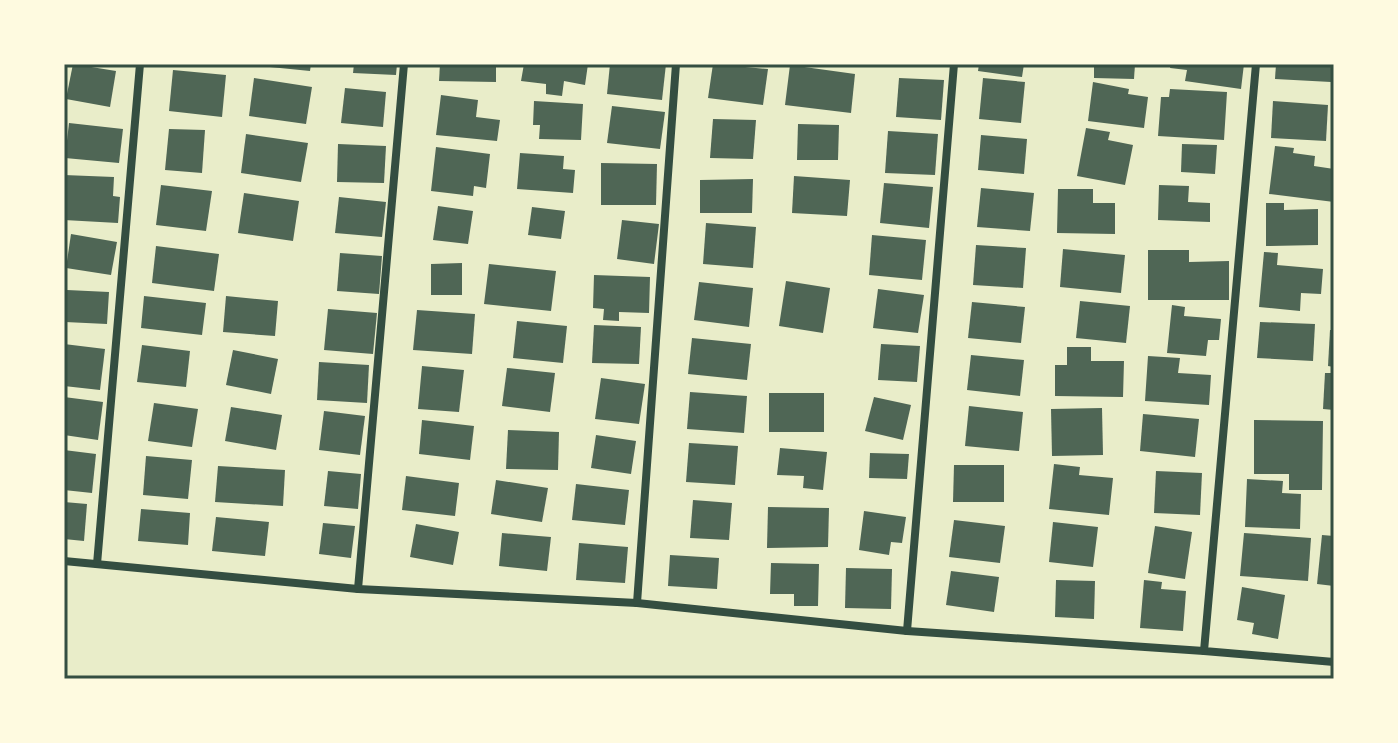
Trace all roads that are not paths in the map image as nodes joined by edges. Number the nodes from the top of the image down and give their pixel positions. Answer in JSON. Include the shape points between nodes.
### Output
{"nodes":[{"id":1,"x":140,"y":64,"type":"edge"},
{"id":2,"x":404,"y":64,"type":"edge"},
{"id":3,"x":676,"y":64,"type":"edge"},
{"id":4,"x":954,"y":64,"type":"edge"},
{"id":5,"x":1256,"y":64,"type":"edge"},
{"id":6,"x":64,"y":561,"type":"edge"},
{"id":7,"x":97,"y":564,"type":"junction"},
{"id":8,"x":358,"y":589,"type":"junction"},
{"id":9,"x":637,"y":603,"type":"junction"},
{"id":10,"x":907,"y":631,"type":"junction"},
{"id":11,"x":1204,"y":651,"type":"junction"},
{"id":12,"x":1334,"y":662,"type":"edge"}],
"edges":[{"from":1,"to":7,"type":"street"},
{"from":2,"to":8,"type":"street"},
{"from":3,"to":9,"type":"street"},
{"from":4,"to":10,"type":"street"},
{"from":5,"to":11,"type":"street"},
{"from":6,"to":7,"type":"street"},
{"from":7,"to":8,"type":"street"},
{"from":8,"to":9,"type":"street"},
{"from":9,"to":10,"type":"street"},
{"from":10,"to":11,"type":"street"},
{"from":11,"to":12,"type":"street"}]}
